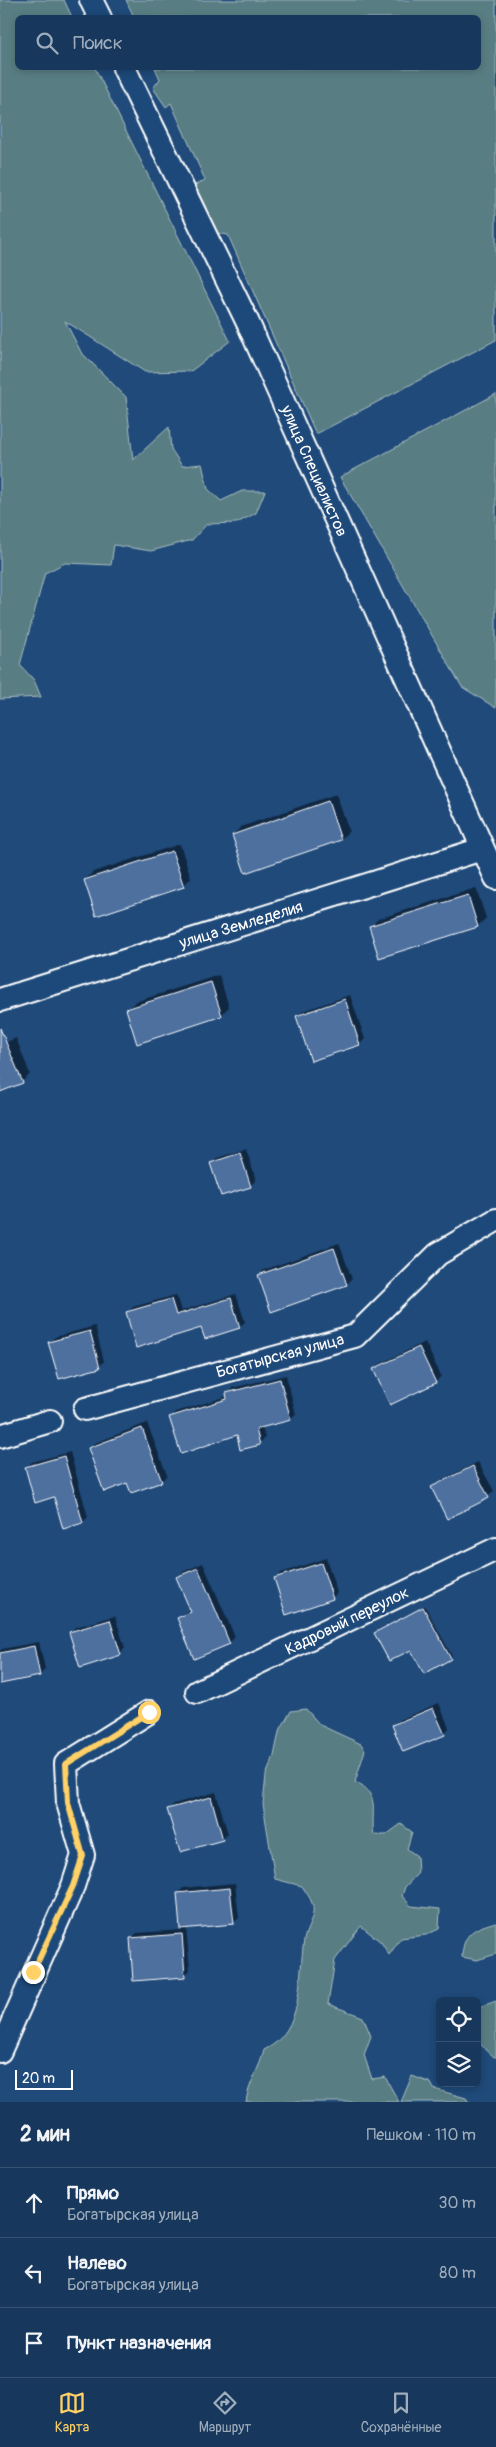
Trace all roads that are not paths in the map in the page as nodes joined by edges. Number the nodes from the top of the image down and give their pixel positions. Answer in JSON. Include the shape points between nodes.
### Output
{"nodes":[{"id":1,"x":92,"y":0,"type":"edge"},
{"id":2,"x":99,"y":15,"type":"edge"},
{"id":3,"x":125,"y":70,"type":"edge"},
{"id":4,"x":482,"y":849,"type":"junction"},
{"id":5,"x":496,"y":878,"type":"edge"},
{"id":6,"x":0,"y":1000,"type":"edge"},
{"id":7,"x":496,"y":1220,"type":"edge"},
{"id":8,"x":85,"y":1409,"type":"dead end"},
{"id":9,"x":50,"y":1421,"type":"dead end"},
{"id":10,"x":0,"y":1436,"type":"edge"},
{"id":11,"x":496,"y":1549,"type":"edge"},
{"id":12,"x":197,"y":1692,"type":"dead end"},
{"id":13,"x":149,"y":1712,"type":"dead end"},
{"id":14,"x":0,"y":2050,"type":"edge"}],
"edges":[{"from":1,"to":2,"type":"street"},
{"from":3,"to":4,"type":"street","name":"улица Специалистов","via":[[248,324]]},
{"from":4,"to":5,"type":"street","name":"улица Специалистов"},
{"from":4,"to":6,"type":"street","name":"улица Земледелия"},
{"from":7,"to":8,"type":"street","name":"Богатырская улица","via":[[438,1254],[355,1336]]},
{"from":9,"to":10,"type":"street"},
{"from":11,"to":12,"type":"street","name":"Кадровый переулок"},
{"from":13,"to":14,"type":"street","via":[[66,1764],[68,1803],[83,1856],[73,1886]]}]}
